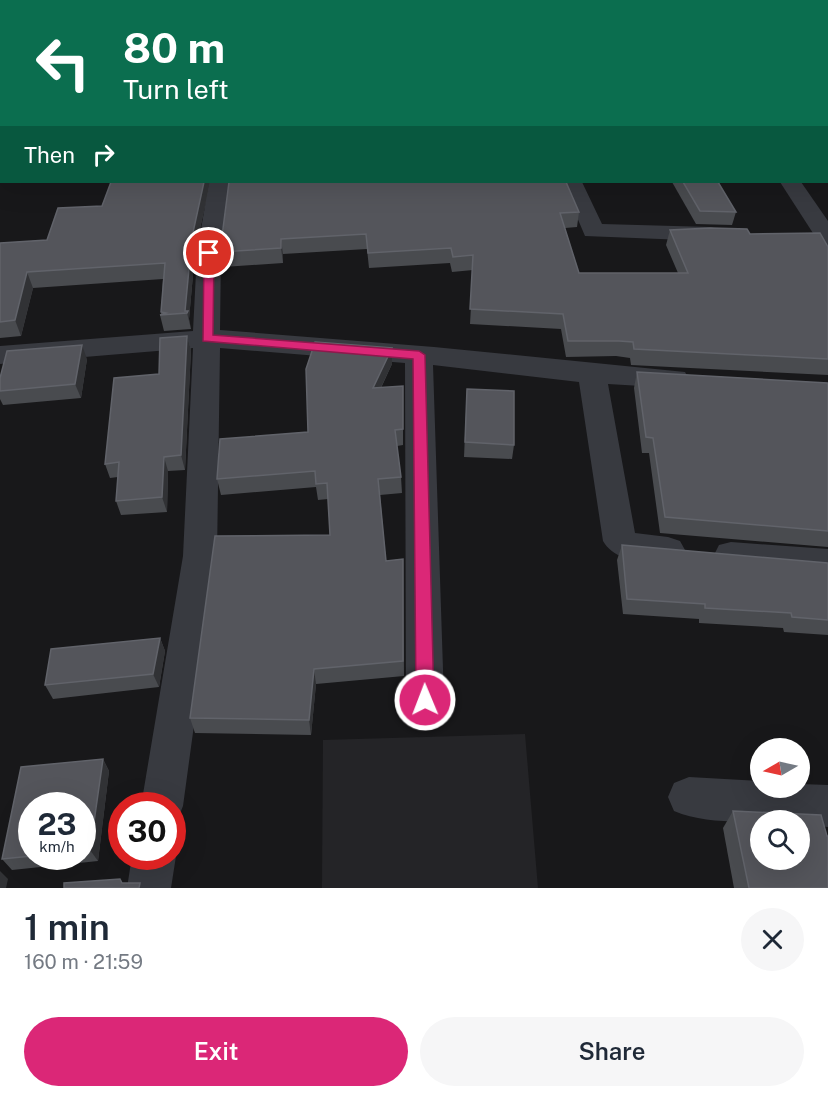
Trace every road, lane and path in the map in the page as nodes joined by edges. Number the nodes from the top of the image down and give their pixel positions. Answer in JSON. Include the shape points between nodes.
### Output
{"nodes":[{"id":1,"x":220,"y":183,"type":"edge"},
{"id":2,"x":572,"y":183,"type":"edge"},
{"id":3,"x":803,"y":189,"type":"edge"},
{"id":4,"x":733,"y":234,"type":"edge"},
{"id":5,"x":803,"y":236,"type":"edge"},
{"id":6,"x":827,"y":238,"type":"edge"},
{"id":7,"x":207,"y":338,"type":"junction"},
{"id":8,"x":0,"y":354,"type":"edge"},
{"id":9,"x":419,"y":355,"type":"junction"},
{"id":10,"x":592,"y":374,"type":"junction"},
{"id":11,"x":698,"y":380,"type":"edge"},
{"id":12,"x":828,"y":563,"type":"edge"},
{"id":13,"x":425,"y":700,"type":"dead end"},
{"id":14,"x":164,"y":792,"type":"edge"},
{"id":15,"x":689,"y":797,"type":"dead end"},
{"id":16,"x":828,"y":806,"type":"edge"},
{"id":17,"x":152,"y":870,"type":"edge"},
{"id":18,"x":149,"y":888,"type":"edge"}],
"edges":[{"from":1,"to":7,"type":"street","via":[[209,253]]},
{"from":2,"to":4,"type":"street","via":[[593,231]]},
{"from":3,"to":6,"type":"street"},
{"from":5,"to":6,"type":"street"},
{"from":7,"to":8,"type":"street"},
{"from":7,"to":9,"type":"street"},
{"from":7,"to":14,"type":"street","via":[[200,556]]},
{"from":9,"to":10,"type":"street"},
{"from":9,"to":13,"type":"street"},
{"from":10,"to":11,"type":"street"},
{"from":10,"to":12,"type":"street","via":[[620,541],[632,547]]},
{"from":15,"to":16,"type":"street"},
{"from":17,"to":18,"type":"street"}]}
